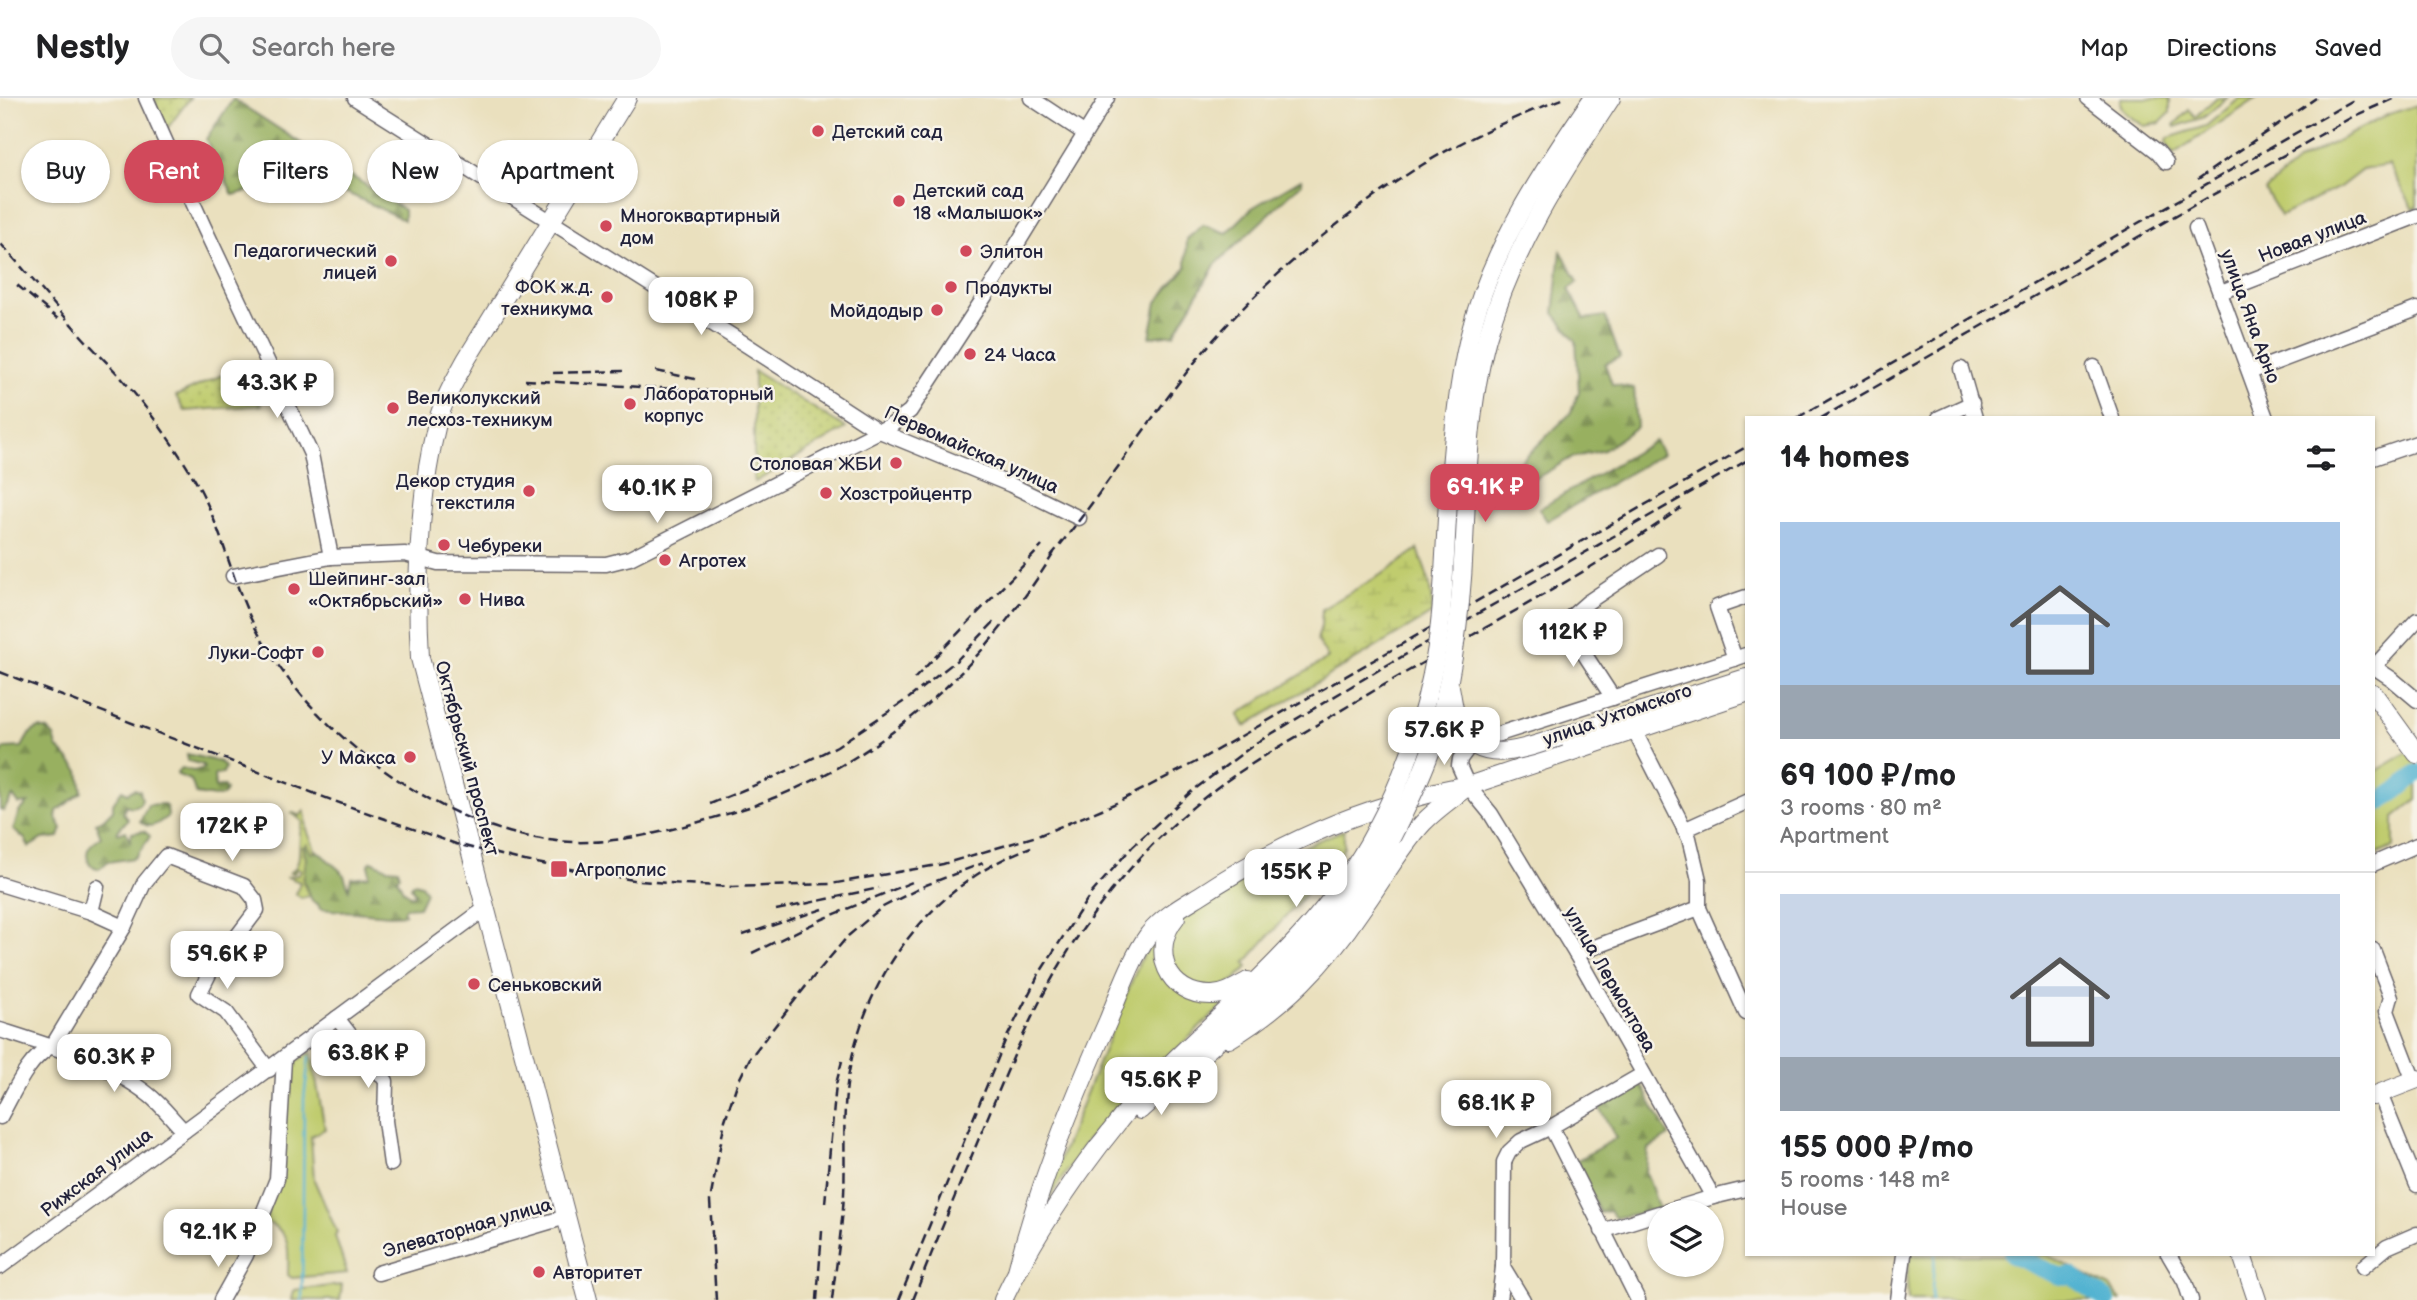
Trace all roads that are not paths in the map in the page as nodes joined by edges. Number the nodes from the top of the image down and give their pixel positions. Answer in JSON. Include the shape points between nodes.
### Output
{"nodes":[{"id":1,"x":146,"y":98,"type":"edge"},
{"id":2,"x":355,"y":98,"type":"edge"},
{"id":3,"x":627,"y":98,"type":"edge"},
{"id":4,"x":1031,"y":98,"type":"edge"},
{"id":5,"x":1107,"y":98,"type":"edge"},
{"id":6,"x":1592,"y":98,"type":"edge"},
{"id":7,"x":1611,"y":98,"type":"edge"},
{"id":8,"x":2088,"y":98,"type":"edge"},
{"id":9,"x":1084,"y":133,"type":"junction"},
{"id":10,"x":2166,"y":162,"type":"dead end"},
{"id":11,"x":2417,"y":216,"type":"edge"},
{"id":12,"x":551,"y":222,"type":"junction"},
{"id":13,"x":2196,"y":228,"type":"dead end"},
{"id":14,"x":2221,"y":292,"type":"junction"},
{"id":15,"x":2417,"y":309,"type":"edge"},
{"id":16,"x":2094,"y":367,"type":"dead end"},
{"id":17,"x":1961,"y":369,"type":"dead end"},
{"id":18,"x":2250,"y":372,"type":"junction"},
{"id":19,"x":1974,"y":411,"type":"edge"},
{"id":20,"x":1949,"y":416,"type":"edge"},
{"id":21,"x":2111,"y":416,"type":"edge"},
{"id":22,"x":2265,"y":416,"type":"edge"},
{"id":23,"x":877,"y":430,"type":"junction"},
{"id":24,"x":2417,"y":443,"type":"edge"},
{"id":25,"x":2375,"y":457,"type":"edge"},
{"id":26,"x":1457,"y":502,"type":"junction"},
{"id":27,"x":1079,"y":518,"type":"dead end"},
{"id":28,"x":1658,"y":555,"type":"dead end"},
{"id":29,"x":331,"y":556,"type":"junction"},
{"id":30,"x":420,"y":558,"type":"junction"},
{"id":31,"x":233,"y":576,"type":"dead end"},
{"id":32,"x":1745,"y":597,"type":"edge"},
{"id":33,"x":2417,"y":620,"type":"edge"},
{"id":34,"x":1741,"y":657,"type":"edge"},
{"id":35,"x":2375,"y":666,"type":"edge"},
{"id":36,"x":2375,"y":669,"type":"edge"},
{"id":37,"x":1745,"y":678,"type":"edge"},
{"id":38,"x":1449,"y":679,"type":"junction"},
{"id":39,"x":1745,"y":692,"type":"edge"},
{"id":40,"x":2375,"y":696,"type":"edge"},
{"id":41,"x":1613,"y":698,"type":"junction"},
{"id":42,"x":2417,"y":700,"type":"edge"},
{"id":43,"x":1634,"y":730,"type":"junction"},
{"id":44,"x":2414,"y":749,"type":"edge"},
{"id":45,"x":1468,"y":786,"type":"junction"},
{"id":46,"x":1745,"y":802,"type":"edge"},
{"id":47,"x":1684,"y":830,"type":"junction"},
{"id":48,"x":1384,"y":834,"type":"junction"},
{"id":49,"x":2417,"y":845,"type":"edge"},
{"id":50,"x":2375,"y":863,"type":"edge"},
{"id":51,"x":0,"y":884,"type":"edge"},
{"id":52,"x":97,"y":887,"type":"dead end"},
{"id":53,"x":1191,"y":901,"type":"junction"},
{"id":54,"x":486,"y":908,"type":"junction"},
{"id":55,"x":1699,"y":908,"type":"junction"},
{"id":56,"x":92,"y":912,"type":"junction"},
{"id":57,"x":124,"y":927,"type":"junction"},
{"id":58,"x":1576,"y":954,"type":"junction"},
{"id":59,"x":2375,"y":955,"type":"edge"},
{"id":60,"x":1269,"y":969,"type":"junction"},
{"id":61,"x":2389,"y":1004,"type":"junction"},
{"id":62,"x":2375,"y":1009,"type":"edge"},
{"id":63,"x":1745,"y":1011,"type":"edge"},
{"id":64,"x":337,"y":1018,"type":"junction"},
{"id":65,"x":0,"y":1030,"type":"edge"},
{"id":66,"x":53,"y":1045,"type":"junction"},
{"id":67,"x":284,"y":1059,"type":"junction"},
{"id":68,"x":1196,"y":1059,"type":"junction"},
{"id":69,"x":269,"y":1070,"type":"junction"},
{"id":70,"x":1643,"y":1074,"type":"junction"},
{"id":71,"x":2415,"y":1080,"type":"edge"},
{"id":72,"x":2376,"y":1095,"type":"edge"},
{"id":73,"x":0,"y":1117,"type":"edge"},
{"id":74,"x":1551,"y":1127,"type":"junction"},
{"id":75,"x":184,"y":1130,"type":"junction"},
{"id":76,"x":1101,"y":1145,"type":"junction"},
{"id":77,"x":391,"y":1164,"type":"dead end"},
{"id":78,"x":2417,"y":1185,"type":"edge"},
{"id":79,"x":1745,"y":1189,"type":"edge"},
{"id":80,"x":1713,"y":1197,"type":"junction"},
{"id":81,"x":1703,"y":1200,"type":"edge"},
{"id":82,"x":566,"y":1217,"type":"junction"},
{"id":83,"x":1647,"y":1217,"type":"edge"},
{"id":84,"x":1602,"y":1231,"type":"junction"},
{"id":85,"x":2417,"y":1234,"type":"edge"},
{"id":86,"x":1903,"y":1256,"type":"edge"},
{"id":87,"x":2170,"y":1256,"type":"edge"},
{"id":88,"x":2242,"y":1256,"type":"edge"},
{"id":89,"x":2363,"y":1266,"type":"dead end"},
{"id":90,"x":1503,"y":1267,"type":"junction"},
{"id":91,"x":0,"y":1268,"type":"edge"},
{"id":92,"x":1017,"y":1271,"type":"junction"},
{"id":93,"x":379,"y":1273,"type":"dead end"},
{"id":94,"x":221,"y":1300,"type":"edge"},
{"id":95,"x":588,"y":1300,"type":"edge"},
{"id":96,"x":1003,"y":1300,"type":"edge"},
{"id":97,"x":1500,"y":1300,"type":"edge"},
{"id":98,"x":1523,"y":1300,"type":"edge"},
{"id":99,"x":1638,"y":1300,"type":"edge"},
{"id":100,"x":1898,"y":1300,"type":"edge"},
{"id":101,"x":2191,"y":1300,"type":"edge"},
{"id":102,"x":2257,"y":1300,"type":"edge"}],
"edges":[{"from":1,"to":29,"type":"street","via":[[311,454]]},
{"from":2,"to":12,"type":"street","name":"Первомайская улица"},
{"from":3,"to":12,"type":"main road","name":"Октябрьский проспект"},
{"from":4,"to":9,"type":"street"},
{"from":5,"to":9,"type":"street"},
{"from":6,"to":26,"type":"main road","via":[[1521,208],[1469,335],[1460,382]]},
{"from":7,"to":26,"type":"main road","via":[[1562,171],[1509,273],[1487,338]]},
{"from":8,"to":10,"type":"street"},
{"from":9,"to":23,"type":"street","via":[[910,411]]},
{"from":11,"to":14,"type":"street","name":"Новая улица"},
{"from":12,"to":23,"type":"street","name":"Первомайская улица"},
{"from":12,"to":30,"type":"main road","name":"Октябрьский проспект","via":[[466,360],[442,410],[428,470]]},
{"from":13,"to":14,"type":"street","name":"улица Яна Арно"},
{"from":14,"to":18,"type":"street","name":"улица Яна Арно"},
{"from":15,"to":18,"type":"street"},
{"from":16,"to":21,"type":"street"},
{"from":17,"to":19,"type":"street"},
{"from":18,"to":22,"type":"street","name":"улица Яна Арно"},
{"from":19,"to":20,"type":"street"},
{"from":23,"to":27,"type":"street","name":"Первомайская улица"},
{"from":23,"to":30,"type":"street","via":[[630,558],[606,564],[544,565],[438,563]]},
{"from":24,"to":25,"type":"street"},
{"from":26,"to":38,"type":"main road","bridge":true,"via":[[1462,600]]},
{"from":26,"to":48,"type":"main road","bridge":true,"via":[[1432,677]]},
{"from":28,"to":41,"type":"street","via":[[1564,622]]},
{"from":29,"to":30,"type":"street","via":[[405,554]]},
{"from":29,"to":31,"type":"street"},
{"from":30,"to":54,"type":"main road","name":"Октябрьский проспект","via":[[420,658]]},
{"from":32,"to":34,"type":"street","via":[[1717,607]]},
{"from":33,"to":35,"type":"street"},
{"from":34,"to":41,"type":"street"},
{"from":36,"to":42,"type":"street"},
{"from":37,"to":38,"type":"main road","bridge":true,"via":[[1500,752],[1482,749],[1466,738],[1459,727]]},
{"from":38,"to":48,"type":"main road","bridge":true,"via":[[1431,749],[1414,792]]},
{"from":39,"to":43,"type":"main road","name":"улица Ухтомского"},
{"from":40,"to":44,"type":"main road"},
{"from":41,"to":45,"type":"street","via":[[1477,741],[1460,759]]},
{"from":43,"to":45,"type":"main road","name":"улица Ухтомского"},
{"from":43,"to":47,"type":"street"},
{"from":45,"to":53,"type":"main road","name":"улица Ухтомского","via":[[1339,821]]},
{"from":45,"to":58,"type":"street","name":"улица Лермонтова","via":[[1491,814]]},
{"from":45,"to":68,"type":"main road","via":[[1423,823],[1353,922],[1296,991],[1254,1024]]},
{"from":46,"to":47,"type":"street"},
{"from":47,"to":55,"type":"street","via":[[1699,880]]},
{"from":48,"to":60,"type":"main road"},
{"from":48,"to":68,"type":"main road","via":[[1349,904],[1299,963]]},
{"from":49,"to":50,"type":"street"},
{"from":51,"to":56,"type":"street"},
{"from":52,"to":56,"type":"street"},
{"from":53,"to":60,"type":"main road","via":[[1163,938],[1164,961],[1175,981],[1197,994],[1215,995]]},
{"from":53,"to":92,"type":"main road","via":[[1147,936],[1134,963],[1060,1132]]},
{"from":54,"to":64,"type":"street","name":"Рижская улица"},
{"from":54,"to":82,"type":"main road","name":"Октябрьский проспект"},
{"from":55,"to":58,"type":"street"},
{"from":55,"to":63,"type":"street"},
{"from":56,"to":57,"type":"street"},
{"from":57,"to":66,"type":"street"},
{"from":57,"to":69,"type":"street","via":[[145,883],[166,856],[244,886],[257,911],[210,972],[199,994],[226,1012]]},
{"from":58,"to":70,"type":"street","name":"улица Лермонтова"},
{"from":59,"to":61,"type":"street","via":[[2391,997]]},
{"from":60,"to":76,"type":"main road","via":[[1153,1081]]},
{"from":61,"to":62,"type":"street"},
{"from":61,"to":71,"type":"street","via":[[2387,1011]]},
{"from":64,"to":67,"type":"street","name":"Рижская улица"},
{"from":64,"to":77,"type":"street","via":[[386,1081]]},
{"from":65,"to":66,"type":"street"},
{"from":66,"to":73,"type":"street","via":[[29,1066]]},
{"from":66,"to":75,"type":"street","via":[[149,1095]]},
{"from":67,"to":69,"type":"street","name":"Рижская улица"},
{"from":67,"to":94,"type":"street","via":[[277,1179],[246,1255]]},
{"from":68,"to":76,"type":"main road"},
{"from":69,"to":75,"type":"street","name":"Рижская улица"},
{"from":70,"to":74,"type":"street"},
{"from":70,"to":80,"type":"street","name":"улица Лермонтова"},
{"from":71,"to":72,"type":"main road"},
{"from":72,"to":78,"type":"street"},
{"from":74,"to":84,"type":"street"},
{"from":74,"to":90,"type":"street","via":[[1521,1142],[1504,1162]]},
{"from":75,"to":91,"type":"street","name":"Рижская улица"},
{"from":76,"to":92,"type":"main road","via":[[1052,1210]]},
{"from":79,"to":80,"type":"street"},
{"from":80,"to":81,"type":"street"},
{"from":82,"to":93,"type":"street","name":"Элеваторная улица"},
{"from":82,"to":95,"type":"main road","name":"Октябрьский проспект"},
{"from":83,"to":84,"type":"street"},
{"from":84,"to":99,"type":"street"},
{"from":85,"to":89,"type":"street","via":[[2387,1247]]},
{"from":86,"to":100,"type":"street"},
{"from":87,"to":101,"type":"street"},
{"from":88,"to":102,"type":"main road"},
{"from":90,"to":97,"type":"street"},
{"from":90,"to":98,"type":"street"},
{"from":92,"to":96,"type":"main road"}]}
